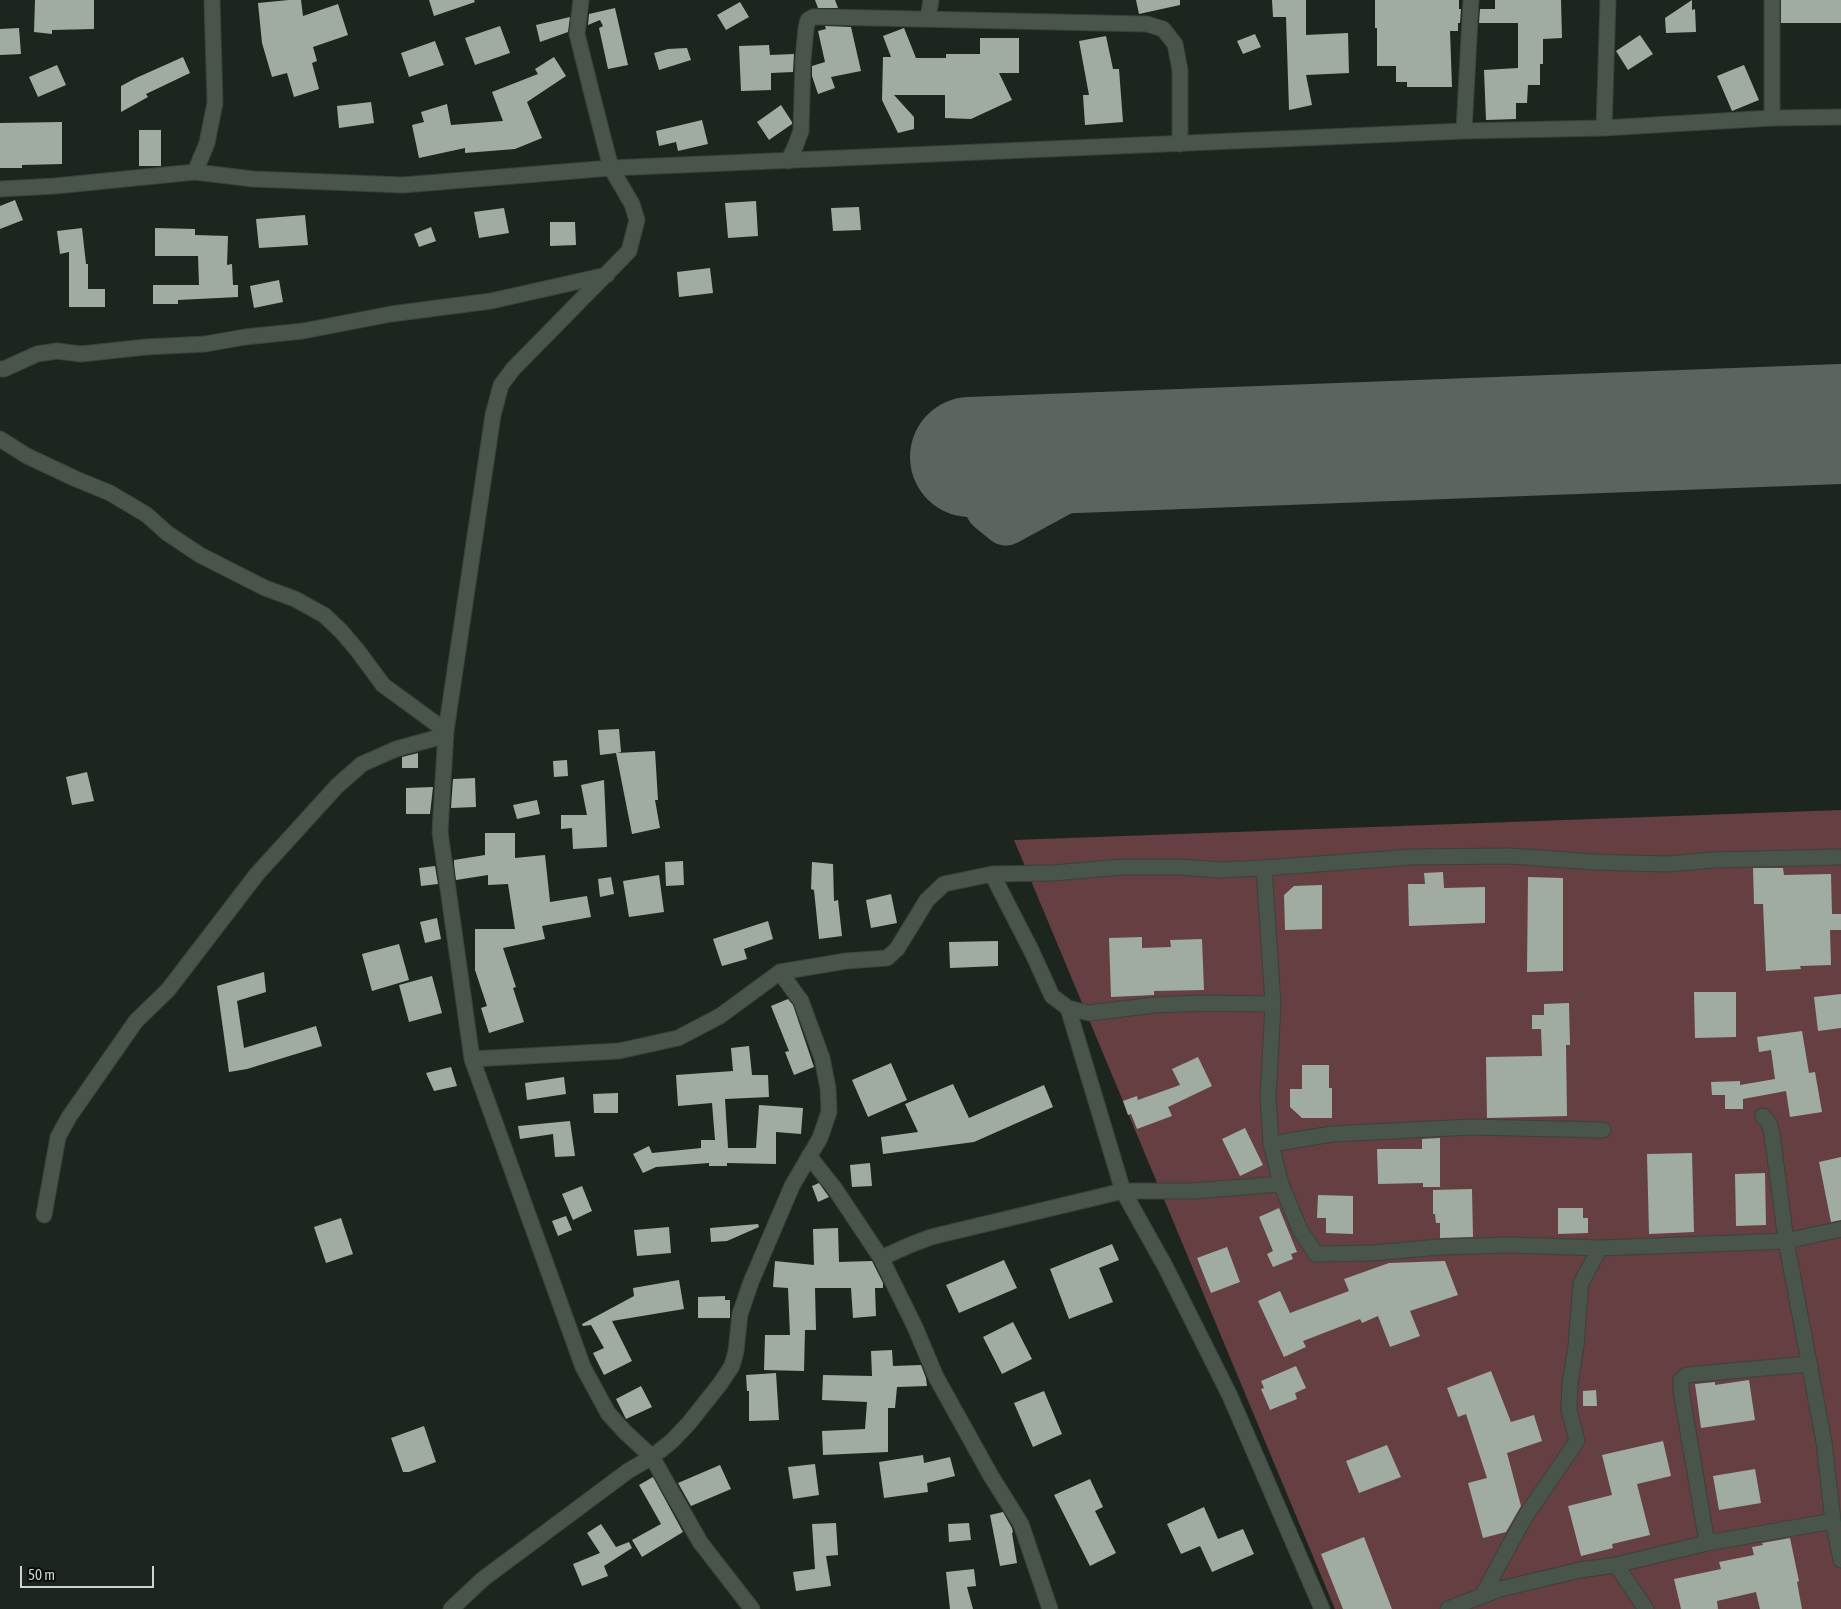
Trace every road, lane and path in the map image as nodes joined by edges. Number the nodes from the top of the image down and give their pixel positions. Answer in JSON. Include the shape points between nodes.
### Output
{"nodes":[{"id":1,"x":212,"y":0,"type":"edge"},
{"id":2,"x":581,"y":0,"type":"edge"},
{"id":3,"x":931,"y":0,"type":"edge"},
{"id":4,"x":1471,"y":0,"type":"edge"},
{"id":5,"x":1608,"y":0,"type":"edge"},
{"id":6,"x":1772,"y":0,"type":"edge"},
{"id":7,"x":928,"y":18,"type":"junction"},
{"id":8,"x":1841,"y":117,"type":"edge"},
{"id":9,"x":1772,"y":118,"type":"junction"},
{"id":10,"x":1604,"y":128,"type":"junction"},
{"id":11,"x":1464,"y":132,"type":"junction"},
{"id":12,"x":1180,"y":144,"type":"junction"},
{"id":13,"x":788,"y":160,"type":"junction"},
{"id":14,"x":612,"y":168,"type":"junction"},
{"id":15,"x":195,"y":172,"type":"junction"},
{"id":16,"x":0,"y":189,"type":"edge"},
{"id":17,"x":607,"y":275,"type":"junction"},
{"id":18,"x":0,"y":369,"type":"edge"},
{"id":19,"x":0,"y":438,"type":"edge"},
{"id":20,"x":446,"y":731,"type":"junction"},
{"id":21,"x":1841,"y":857,"type":"edge"},
{"id":22,"x":1264,"y":868,"type":"junction"},
{"id":23,"x":992,"y":874,"type":"junction"},
{"id":24,"x":780,"y":972,"type":"junction"},
{"id":25,"x":1272,"y":1004,"type":"junction"},
{"id":26,"x":1068,"y":1008,"type":"junction"},
{"id":27,"x":472,"y":1059,"type":"junction"},
{"id":28,"x":1762,"y":1116,"type":"dead end"},
{"id":29,"x":1603,"y":1130,"type":"dead end"},
{"id":30,"x":1271,"y":1144,"type":"junction"},
{"id":31,"x":809,"y":1156,"type":"junction"},
{"id":32,"x":1281,"y":1184,"type":"junction"},
{"id":33,"x":1123,"y":1191,"type":"junction"},
{"id":34,"x":44,"y":1215,"type":"dead end"},
{"id":35,"x":1841,"y":1229,"type":"edge"},
{"id":36,"x":1786,"y":1241,"type":"junction"},
{"id":37,"x":1600,"y":1248,"type":"junction"},
{"id":38,"x":881,"y":1258,"type":"junction"},
{"id":39,"x":1808,"y":1364,"type":"junction"},
{"id":40,"x":652,"y":1458,"type":"junction"},
{"id":41,"x":1833,"y":1521,"type":"junction"},
{"id":42,"x":1707,"y":1543,"type":"junction"},
{"id":43,"x":1841,"y":1560,"type":"edge"},
{"id":44,"x":1616,"y":1565,"type":"junction"},
{"id":45,"x":1482,"y":1596,"type":"junction"},
{"id":46,"x":451,"y":1609,"type":"edge"},
{"id":47,"x":752,"y":1609,"type":"edge"},
{"id":48,"x":1050,"y":1609,"type":"edge"},
{"id":49,"x":1322,"y":1609,"type":"edge"},
{"id":50,"x":1448,"y":1609,"type":"edge"},
{"id":51,"x":1646,"y":1609,"type":"edge"}],
"edges":[{"from":1,"to":15,"type":"street","via":[[215,103],[207,143]]},
{"from":2,"to":14,"type":"street","via":[[577,34]]},
{"from":3,"to":7,"type":"street"},
{"from":4,"to":11,"type":"street"},
{"from":5,"to":10,"type":"street"},
{"from":6,"to":9,"type":"street"},
{"from":7,"to":12,"type":"street","via":[[1147,24],[1163,29],[1175,44],[1180,70]]},
{"from":7,"to":13,"type":"street","via":[[827,16],[808,20],[801,131]]},
{"from":8,"to":9,"type":"street"},
{"from":9,"to":10,"type":"street"},
{"from":10,"to":11,"type":"street"},
{"from":11,"to":12,"type":"street"},
{"from":12,"to":13,"type":"street"},
{"from":13,"to":14,"type":"street"},
{"from":14,"to":15,"type":"street","via":[[403,185],[253,179]]},
{"from":14,"to":17,"type":"street","via":[[637,220],[629,251]]},
{"from":15,"to":16,"type":"street"},
{"from":17,"to":18,"type":"street","via":[[491,302],[391,314],[303,331],[205,344],[80,354],[57,351],[37,354]]},
{"from":17,"to":20,"type":"street","via":[[501,385],[493,415]]},
{"from":19,"to":20,"type":"street","via":[[27,456],[76,480],[110,492],[207,559],[324,615],[358,651],[383,685]]},
{"from":20,"to":27,"type":"street","via":[[440,832]]},
{"from":20,"to":34,"type":"street","via":[[436,738],[396,749],[362,764],[336,786],[257,874],[168,990],[136,1021],[70,1117],[58,1137]]},
{"from":21,"to":22,"type":"street","via":[[1667,864],[1510,856],[1412,857]]},
{"from":22,"to":23,"type":"street","via":[[1122,868]]},
{"from":22,"to":25,"type":"street"},
{"from":23,"to":24,"type":"street","via":[[944,884],[927,900],[897,949],[887,958]]},
{"from":23,"to":26,"type":"street","via":[[1052,996]]},
{"from":24,"to":27,"type":"street","via":[[720,1016],[678,1038],[619,1051]]},
{"from":24,"to":31,"type":"street","via":[[801,1001],[822,1058],[828,1088],[828,1112],[820,1138]]},
{"from":25,"to":26,"type":"street","via":[[1202,1002],[1089,1013]]},
{"from":25,"to":30,"type":"street","via":[[1268,1098]]},
{"from":26,"to":33,"type":"street"},
{"from":27,"to":40,"type":"street","via":[[583,1367],[608,1413]]},
{"from":28,"to":36,"type":"street","via":[[1769,1123],[1772,1134]]},
{"from":29,"to":30,"type":"street","via":[[1471,1127],[1332,1134]]},
{"from":30,"to":32,"type":"street"},
{"from":31,"to":38,"type":"street","via":[[835,1188]]},
{"from":31,"to":40,"type":"street","via":[[792,1186],[751,1282],[740,1314],[732,1366],[689,1423]]},
{"from":32,"to":33,"type":"street","via":[[1192,1191]]},
{"from":32,"to":37,"type":"street","via":[[1300,1230],[1316,1254],[1511,1245]]},
{"from":33,"to":38,"type":"street","via":[[931,1237]]},
{"from":33,"to":49,"type":"street","via":[[1165,1266],[1230,1396]]},
{"from":35,"to":36,"type":"street"},
{"from":36,"to":37,"type":"street"},
{"from":36,"to":39,"type":"street"},
{"from":37,"to":45,"type":"street","via":[[1581,1283],[1569,1410],[1577,1441],[1525,1517]]},
{"from":38,"to":48,"type":"street","via":[[936,1377],[1022,1524]]},
{"from":39,"to":41,"type":"street","via":[[1824,1442]]},
{"from":39,"to":42,"type":"street","via":[[1688,1375],[1681,1380]]},
{"from":40,"to":46,"type":"street","via":[[620,1477],[483,1579]]},
{"from":40,"to":47,"type":"street","via":[[700,1542]]},
{"from":41,"to":42,"type":"street"},
{"from":41,"to":43,"type":"street"},
{"from":42,"to":44,"type":"street"},
{"from":44,"to":45,"type":"street","via":[[1580,1570]]},
{"from":44,"to":51,"type":"street"},
{"from":45,"to":50,"type":"street"}]}
